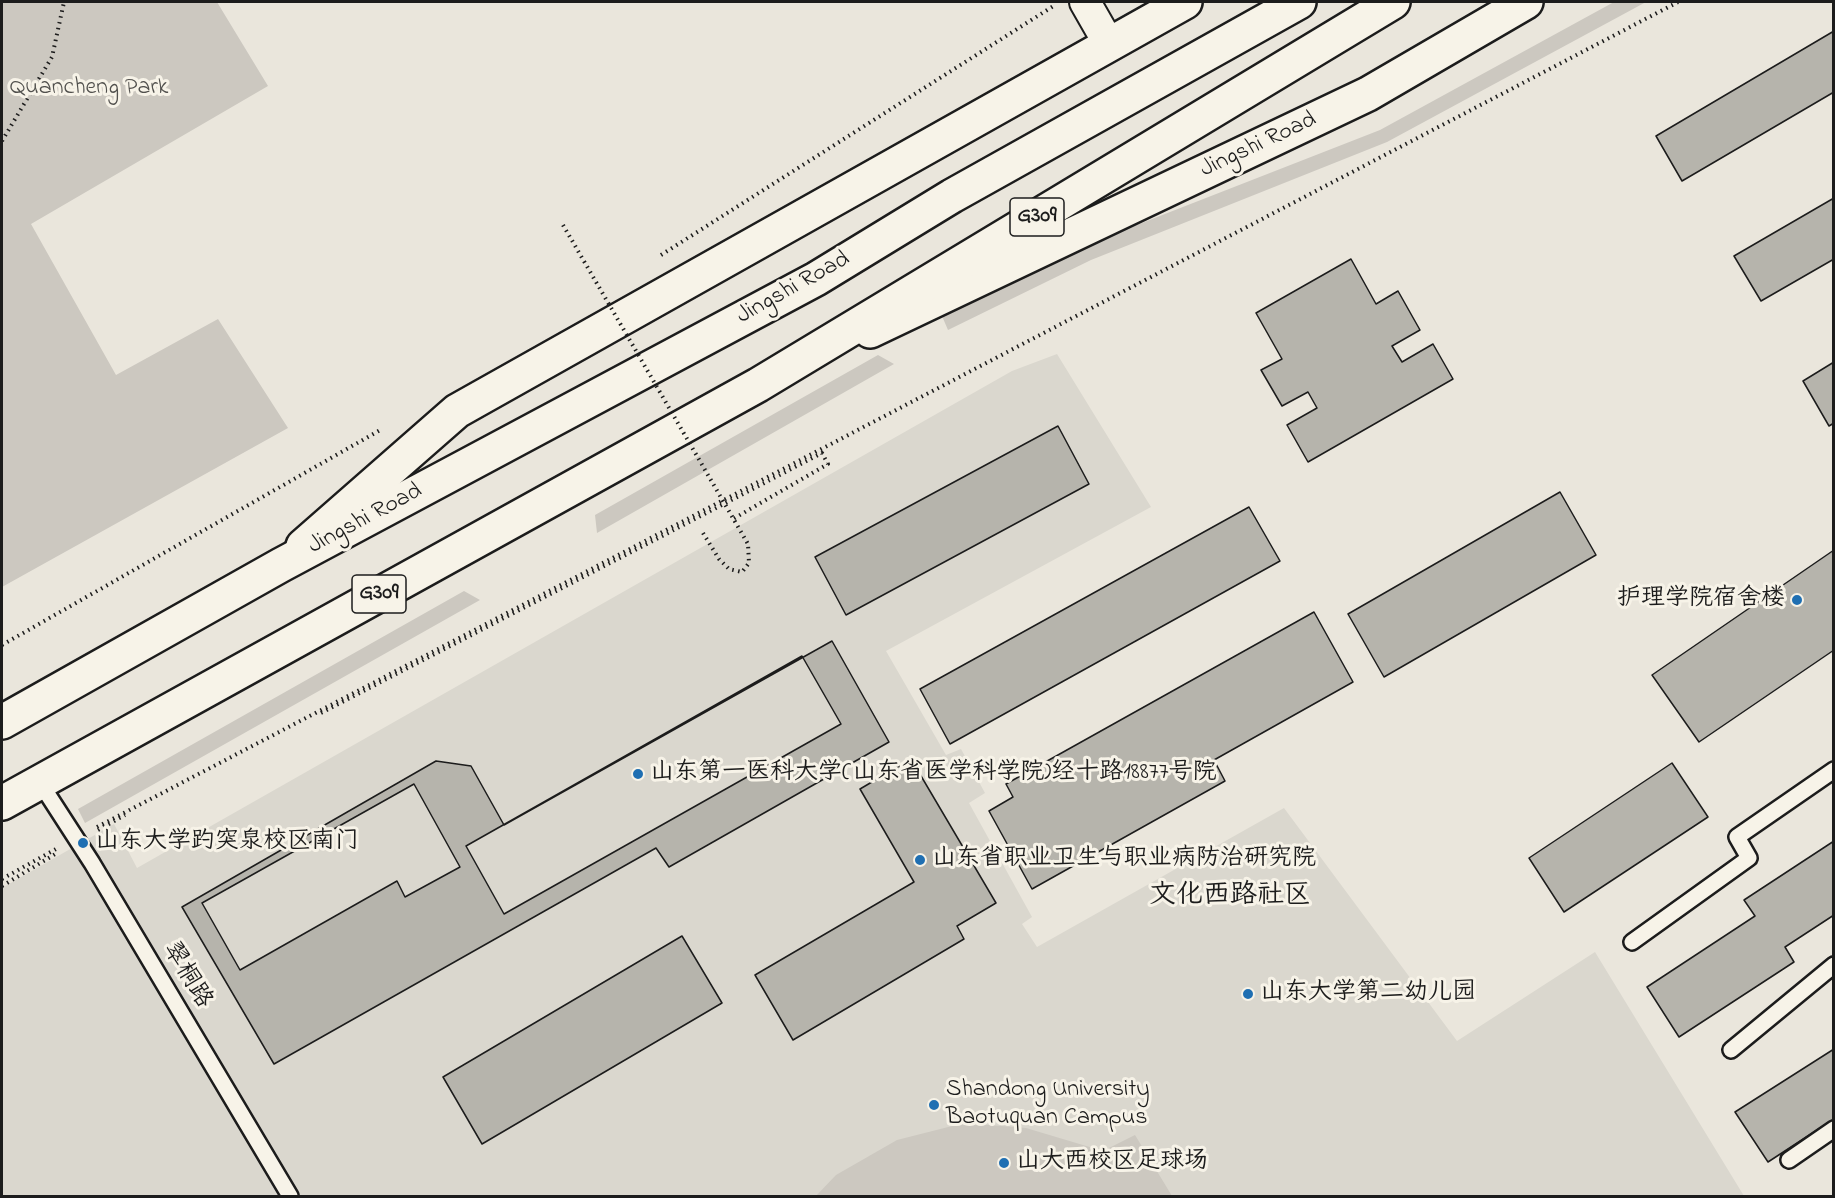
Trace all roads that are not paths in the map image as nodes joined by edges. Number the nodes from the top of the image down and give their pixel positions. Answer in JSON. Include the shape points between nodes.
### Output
{"nodes":[{"id":1,"x":1085,"y":2,"type":"edge"},
{"id":2,"x":1185,"y":2,"type":"edge"},
{"id":3,"x":1299,"y":2,"type":"edge"},
{"id":4,"x":1393,"y":2,"type":"edge"},
{"id":5,"x":1526,"y":2,"type":"edge"},
{"id":6,"x":1109,"y":44,"type":"junction"},
{"id":7,"x":758,"y":385,"type":"junction"},
{"id":8,"x":281,"y":565,"type":"junction"},
{"id":9,"x":2,"y":722,"type":"edge"},
{"id":10,"x":1833,"y":770,"type":"edge"},
{"id":11,"x":39,"y":781,"type":"junction"},
{"id":12,"x":2,"y":803,"type":"edge"},
{"id":13,"x":1632,"y":942,"type":"dead end"},
{"id":14,"x":1833,"y":965,"type":"edge"},
{"id":15,"x":1731,"y":1050,"type":"dead end"},
{"id":16,"x":1833,"y":1129,"type":"edge"},
{"id":17,"x":1789,"y":1160,"type":"dead end"},
{"id":18,"x":290,"y":1197,"type":"edge"}],
"edges":[{"from":1,"to":6,"type":"street"},
{"from":2,"to":6,"type":"main road","name":"Jingshi Road"},
{"from":3,"to":8,"type":"main road","name":"Jingshi Road","number":"G309","via":[[952,196],[816,279]]},
{"from":4,"to":7,"type":"main road","name":"Jingshi Road","number":"G309"},
{"from":5,"to":7,"type":"main road","name":"Jingshi Road","via":[[1368,94]]},
{"from":6,"to":8,"type":"main road","name":"Jingshi Road","via":[[457,411]]},
{"from":7,"to":11,"type":"main road","name":"Jingshi Road","number":"G309"},
{"from":8,"to":9,"type":"main road","name":"Jingshi Road","number":"G309"},
{"from":10,"to":13,"type":"lane","via":[[1737,837],[1749,858]]},
{"from":11,"to":12,"type":"main road","name":"Jingshi Road","number":"G309"},
{"from":11,"to":18,"type":"lane","name":"翠桐路"},
{"from":14,"to":15,"type":"lane"},
{"from":16,"to":17,"type":"lane"}]}
